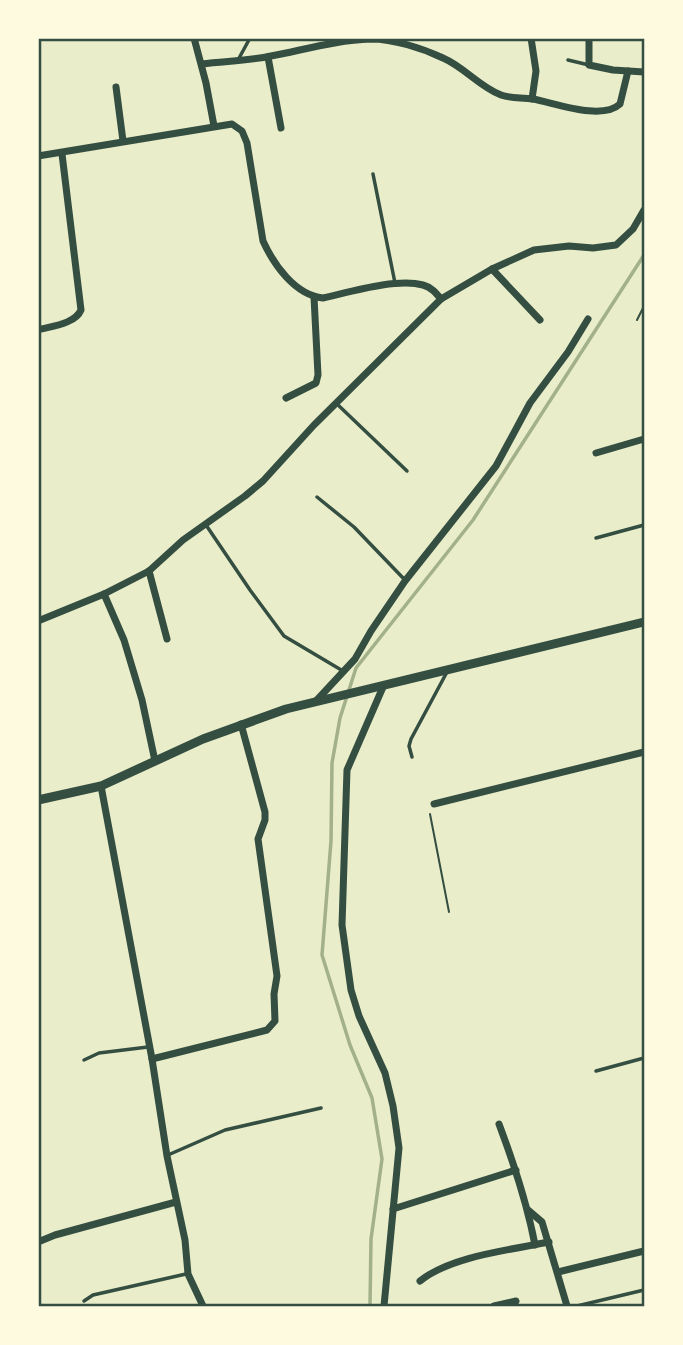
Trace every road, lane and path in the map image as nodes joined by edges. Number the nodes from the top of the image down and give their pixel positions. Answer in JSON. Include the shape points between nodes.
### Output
{"nodes":[{"id":1,"x":194,"y":38,"type":"edge"},
{"id":2,"x":250,"y":38,"type":"edge"},
{"id":3,"x":531,"y":38,"type":"edge"},
{"id":4,"x":589,"y":38,"type":"edge"},
{"id":5,"x":323,"y":42,"type":"edge"},
{"id":6,"x":268,"y":57,"type":"junction"},
{"id":7,"x":238,"y":60,"type":"junction"},
{"id":8,"x":568,"y":60,"type":"dead end"},
{"id":9,"x":202,"y":64,"type":"junction"},
{"id":10,"x":589,"y":65,"type":"junction"},
{"id":11,"x":628,"y":71,"type":"junction"},
{"id":12,"x":645,"y":72,"type":"edge"},
{"id":13,"x":116,"y":87,"type":"dead end"},
{"id":14,"x":532,"y":99,"type":"junction"},
{"id":15,"x":214,"y":126,"type":"junction"},
{"id":16,"x":281,"y":128,"type":"dead end"},
{"id":17,"x":123,"y":141,"type":"junction"},
{"id":18,"x":62,"y":154,"type":"junction"},
{"id":19,"x":38,"y":156,"type":"edge"},
{"id":20,"x":373,"y":174,"type":"dead end"},
{"id":21,"x":645,"y":210,"type":"edge"},
{"id":22,"x":492,"y":269,"type":"junction"},
{"id":23,"x":395,"y":285,"type":"junction"},
{"id":24,"x":314,"y":297,"type":"junction"},
{"id":25,"x":441,"y":299,"type":"junction"},
{"id":26,"x":645,"y":306,"type":"edge"},
{"id":27,"x":588,"y":319,"type":"dead end"},
{"id":28,"x":540,"y":320,"type":"dead end"},
{"id":29,"x":637,"y":320,"type":"dead end"},
{"id":30,"x":38,"y":330,"type":"edge"},
{"id":31,"x":286,"y":398,"type":"dead end"},
{"id":32,"x":337,"y":404,"type":"junction"},
{"id":33,"x":645,"y":439,"type":"edge"},
{"id":34,"x":596,"y":453,"type":"dead end"},
{"id":35,"x":407,"y":471,"type":"dead end"},
{"id":36,"x":317,"y":497,"type":"dead end"},
{"id":37,"x":206,"y":525,"type":"junction"},
{"id":38,"x":645,"y":525,"type":"edge"},
{"id":39,"x":596,"y":538,"type":"dead end"},
{"id":40,"x":149,"y":571,"type":"junction"},
{"id":41,"x":405,"y":581,"type":"junction"},
{"id":42,"x":104,"y":594,"type":"junction"},
{"id":43,"x":38,"y":621,"type":"edge"},
{"id":44,"x":645,"y":622,"type":"edge"},
{"id":45,"x":167,"y":639,"type":"dead end"},
{"id":46,"x":448,"y":670,"type":"junction"},
{"id":47,"x":343,"y":672,"type":"junction"},
{"id":48,"x":383,"y":687,"type":"junction"},
{"id":49,"x":316,"y":701,"type":"junction"},
{"id":50,"x":241,"y":723,"type":"junction"},
{"id":51,"x":645,"y":752,"type":"edge"},
{"id":52,"x":412,"y":757,"type":"dead end"},
{"id":53,"x":155,"y":761,"type":"junction"},
{"id":54,"x":101,"y":786,"type":"junction"},
{"id":55,"x":38,"y":800,"type":"edge"},
{"id":56,"x":434,"y":804,"type":"joint"},
{"id":57,"x":449,"y":912,"type":"dead end"},
{"id":58,"x":150,"y":1047,"type":"junction"},
{"id":59,"x":645,"y":1058,"type":"edge"},
{"id":60,"x":152,"y":1059,"type":"junction"},
{"id":61,"x":84,"y":1060,"type":"dead end"},
{"id":62,"x":596,"y":1071,"type":"dead end"},
{"id":63,"x":321,"y":1108,"type":"dead end"},
{"id":64,"x":499,"y":1124,"type":"dead end"},
{"id":65,"x":167,"y":1156,"type":"junction"},
{"id":66,"x":516,"y":1170,"type":"junction"},
{"id":67,"x":176,"y":1202,"type":"junction"},
{"id":68,"x":393,"y":1209,"type":"junction"},
{"id":69,"x":528,"y":1210,"type":"junction"},
{"id":70,"x":38,"y":1242,"type":"edge"},
{"id":71,"x":549,"y":1242,"type":"junction"},
{"id":72,"x":535,"y":1245,"type":"junction"},
{"id":73,"x":645,"y":1251,"type":"edge"},
{"id":74,"x":558,"y":1272,"type":"junction"},
{"id":75,"x":188,"y":1274,"type":"junction"},
{"id":76,"x":420,"y":1281,"type":"dead end"},
{"id":77,"x":645,"y":1290,"type":"edge"},
{"id":78,"x":84,"y":1301,"type":"dead end"},
{"id":79,"x":516,"y":1301,"type":"dead end"},
{"id":80,"x":203,"y":1307,"type":"edge"},
{"id":81,"x":384,"y":1307,"type":"edge"},
{"id":82,"x":494,"y":1307,"type":"edge"},
{"id":83,"x":567,"y":1307,"type":"edge"},
{"id":84,"x":577,"y":1307,"type":"edge"}],
"edges":[{"from":1,"to":9,"type":"street"},
{"from":2,"to":7,"type":"lane"},
{"from":3,"to":14,"type":"street","via":[[536,71]]},
{"from":4,"to":10,"type":"street"},
{"from":5,"to":6,"type":"street"},
{"from":5,"to":14,"type":"street","via":[[372,39],[419,50],[444,58],[498,94]]},
{"from":6,"to":7,"type":"street"},
{"from":6,"to":16,"type":"street"},
{"from":7,"to":9,"type":"street"},
{"from":8,"to":10,"type":"lane"},
{"from":9,"to":15,"type":"street"},
{"from":10,"to":11,"type":"street"},
{"from":11,"to":12,"type":"street"},
{"from":11,"to":14,"type":"street","via":[[622,100],[614,109],[570,109]]},
{"from":13,"to":17,"type":"street"},
{"from":15,"to":17,"type":"street"},
{"from":15,"to":24,"type":"street","via":[[232,124],[245,135],[269,256],[292,283]]},
{"from":17,"to":18,"type":"street"},
{"from":18,"to":19,"type":"street"},
{"from":18,"to":30,"type":"street","via":[[81,310],[74,319]]},
{"from":20,"to":23,"type":"lane"},
{"from":21,"to":22,"type":"street","via":[[616,245],[548,247]]},
{"from":22,"to":25,"type":"street"},
{"from":22,"to":28,"type":"street"},
{"from":23,"to":24,"type":"street"},
{"from":23,"to":25,"type":"street","via":[[426,286]]},
{"from":24,"to":31,"type":"street","via":[[316,383]]},
{"from":25,"to":32,"type":"street"},
{"from":26,"to":29,"type":"path"},
{"from":27,"to":41,"type":"street","via":[[530,403],[496,466]]},
{"from":32,"to":35,"type":"lane"},
{"from":32,"to":37,"type":"street","via":[[263,481]]},
{"from":33,"to":34,"type":"street"},
{"from":36,"to":41,"type":"lane","via":[[354,527]]},
{"from":37,"to":40,"type":"street"},
{"from":37,"to":47,"type":"lane","via":[[284,636]]},
{"from":38,"to":39,"type":"lane"},
{"from":40,"to":42,"type":"street"},
{"from":40,"to":45,"type":"street"},
{"from":41,"to":47,"type":"street"},
{"from":42,"to":43,"type":"street"},
{"from":42,"to":53,"type":"street","via":[[124,640]]},
{"from":44,"to":46,"type":"street"},
{"from":46,"to":48,"type":"street"},
{"from":46,"to":52,"type":"lane","via":[[411,739]]},
{"from":47,"to":49,"type":"street"},
{"from":48,"to":49,"type":"street"},
{"from":48,"to":68,"type":"street","via":[[347,770],[342,925],[351,990],[385,1073],[393,1106],[399,1148]]},
{"from":49,"to":50,"type":"street"},
{"from":50,"to":53,"type":"street"},
{"from":50,"to":60,"type":"street","via":[[265,812],[258,839],[277,976],[275,1021],[267,1030]]},
{"from":51,"to":56,"type":"street"},
{"from":53,"to":54,"type":"street"},
{"from":54,"to":55,"type":"street"},
{"from":54,"to":58,"type":"street"},
{"from":56,"to":57,"type":"path","via":[[429,821]]},
{"from":58,"to":60,"type":"street"},
{"from":58,"to":61,"type":"lane","via":[[99,1053]]},
{"from":59,"to":62,"type":"lane"},
{"from":60,"to":65,"type":"street"},
{"from":63,"to":65,"type":"lane","via":[[225,1130]]},
{"from":64,"to":66,"type":"street"},
{"from":65,"to":67,"type":"street"},
{"from":66,"to":68,"type":"street"},
{"from":66,"to":69,"type":"street"},
{"from":67,"to":70,"type":"street"},
{"from":67,"to":75,"type":"street"},
{"from":68,"to":81,"type":"street"},
{"from":69,"to":71,"type":"street","via":[[542,1222]]},
{"from":69,"to":72,"type":"street"},
{"from":71,"to":72,"type":"street"},
{"from":71,"to":74,"type":"street"},
{"from":72,"to":76,"type":"street","via":[[448,1265]]},
{"from":73,"to":74,"type":"street"},
{"from":74,"to":83,"type":"street"},
{"from":75,"to":78,"type":"lane","via":[[93,1295]]},
{"from":75,"to":80,"type":"street"},
{"from":77,"to":84,"type":"lane"},
{"from":79,"to":82,"type":"street"}]}
